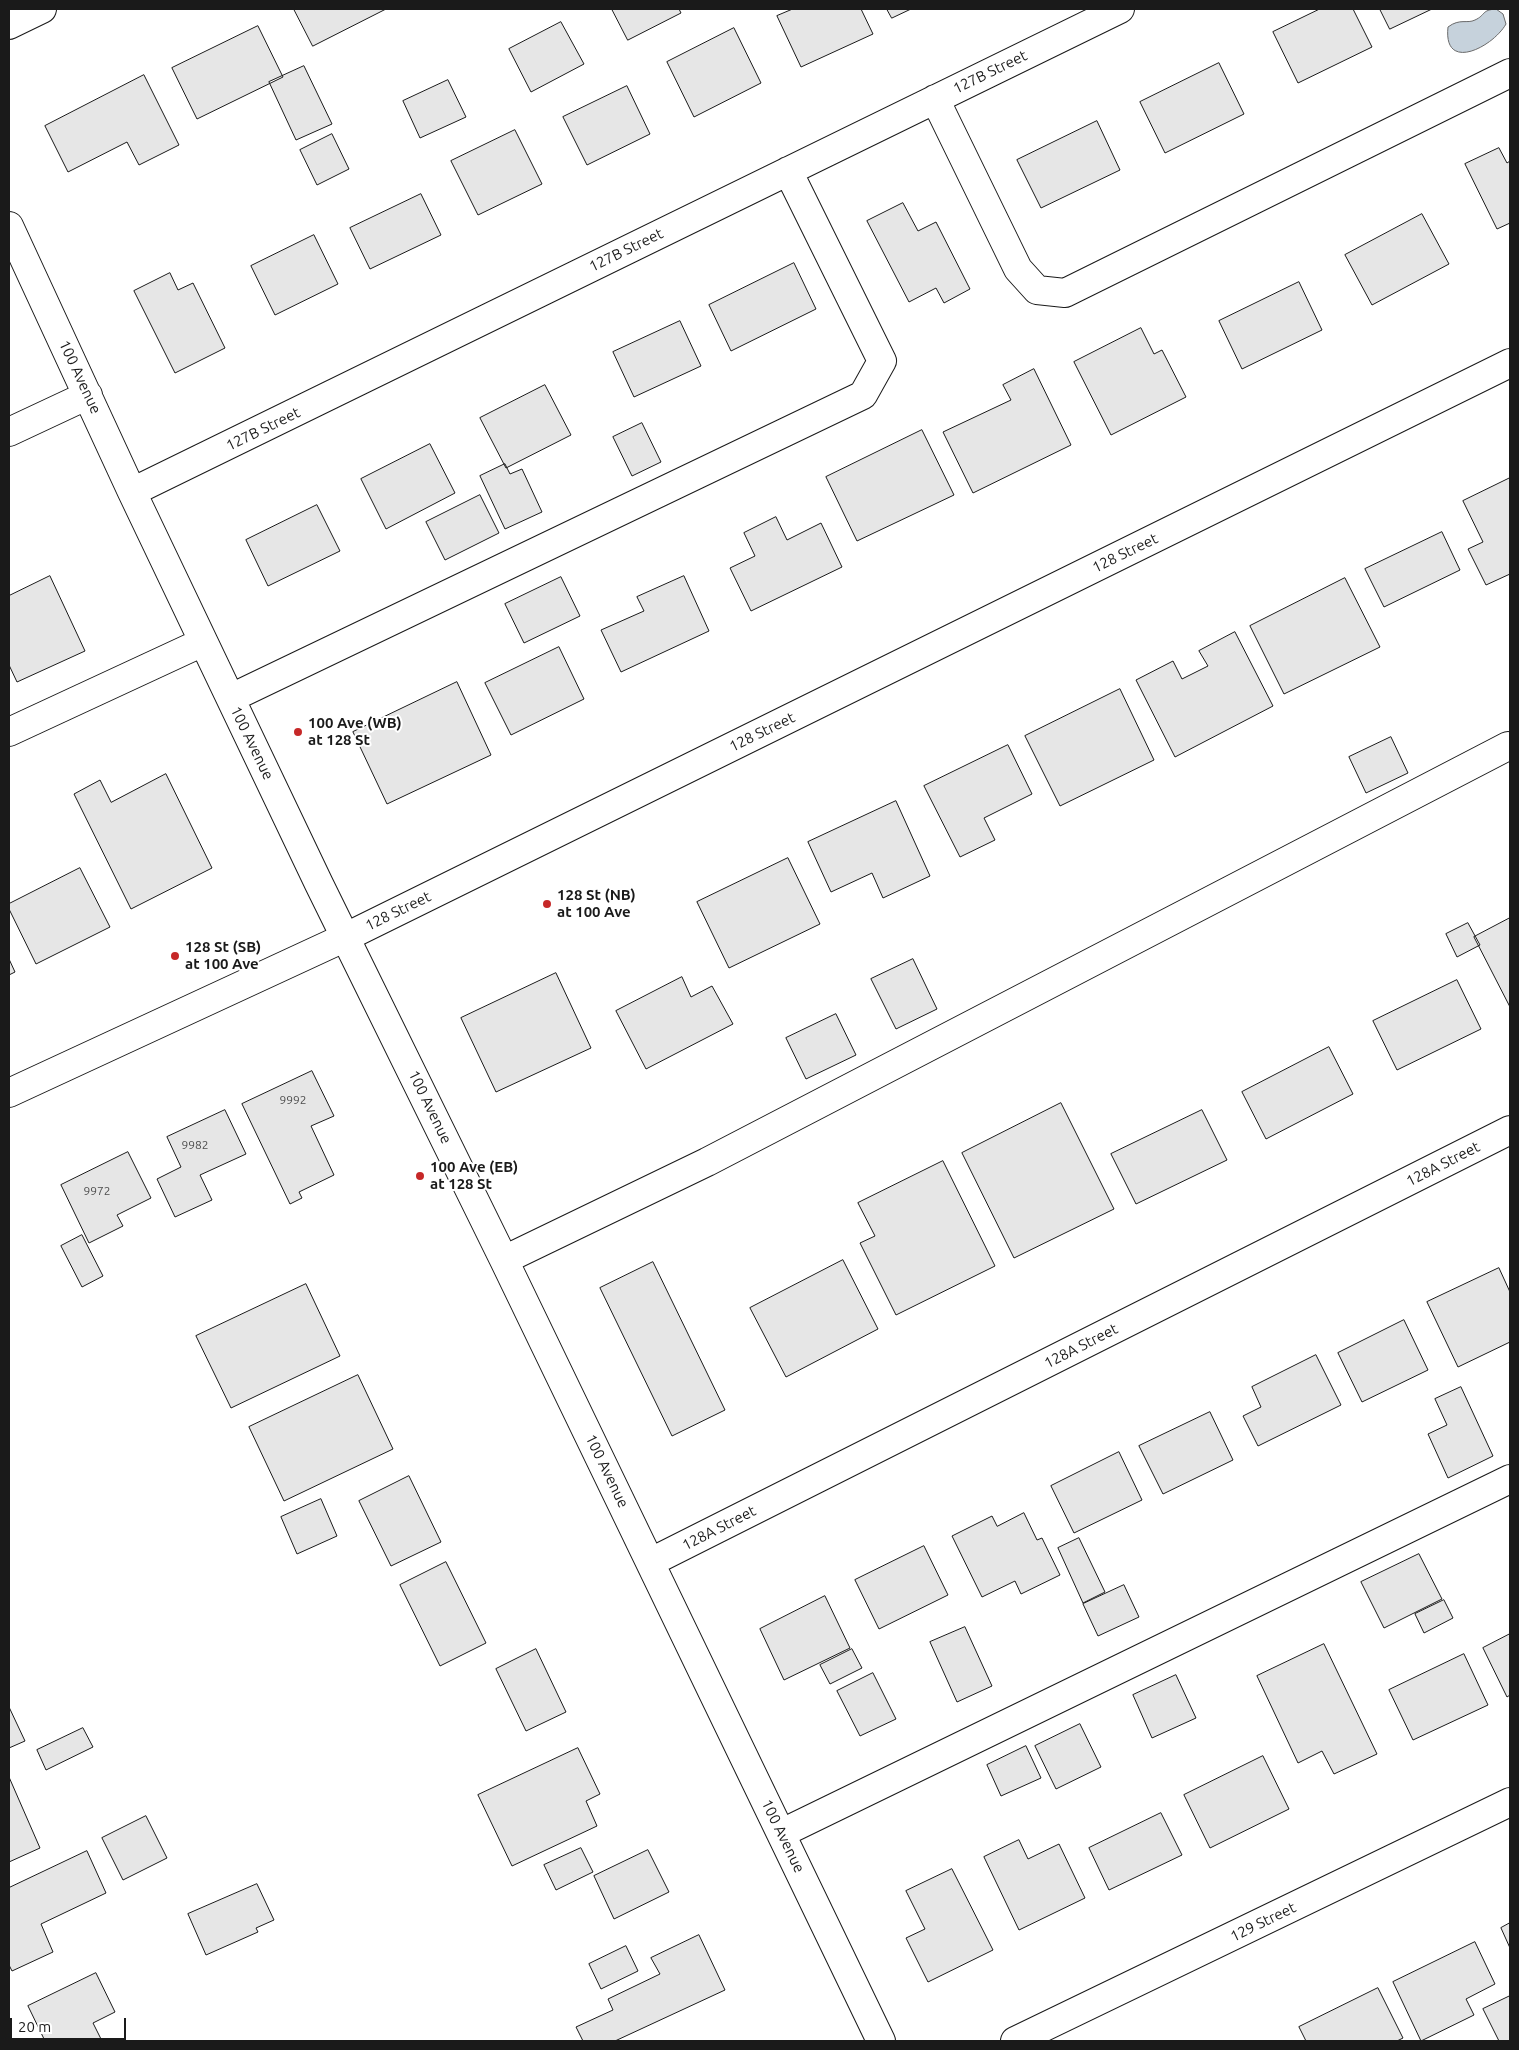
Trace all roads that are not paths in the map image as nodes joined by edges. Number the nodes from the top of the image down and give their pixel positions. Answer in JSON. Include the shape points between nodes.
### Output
{"nodes":[{"id":1,"x":42,"y":9,"type":"edge"},
{"id":2,"x":1120,"y":9,"type":"edge"},
{"id":3,"x":9,"y":25,"type":"edge"},
{"id":4,"x":1510,"y":73,"type":"edge"},
{"id":5,"x":935,"y":99,"type":"junction"},
{"id":6,"x":788,"y":171,"type":"junction"},
{"id":7,"x":9,"y":226,"type":"edge"},
{"id":8,"x":1510,"y":363,"type":"edge"},
{"id":9,"x":88,"y":395,"type":"junction"},
{"id":10,"x":9,"y":432,"type":"edge"},
{"id":11,"x":132,"y":492,"type":"junction"},
{"id":12,"x":203,"y":642,"type":"junction"},
{"id":13,"x":230,"y":698,"type":"junction"},
{"id":14,"x":9,"y":732,"type":"edge"},
{"id":15,"x":1510,"y":747,"type":"edge"},
{"id":16,"x":346,"y":937,"type":"junction"},
{"id":17,"x":9,"y":1093,"type":"edge"},
{"id":18,"x":1510,"y":1130,"type":"edge"},
{"id":19,"x":504,"y":1260,"type":"junction"},
{"id":20,"x":1510,"y":1479,"type":"edge"},
{"id":21,"x":651,"y":1562,"type":"junction"},
{"id":22,"x":1510,"y":1802,"type":"edge"},
{"id":23,"x":782,"y":1833,"type":"junction"},
{"id":24,"x":881,"y":2041,"type":"edge"},
{"id":25,"x":1015,"y":2041,"type":"edge"}],
"edges":[{"from":1,"to":3,"type":"street"},
{"from":2,"to":5,"type":"street","name":"127B Street"},
{"from":4,"to":5,"type":"street","via":[[1064,293],[1037,290],[1018,269]]},
{"from":5,"to":6,"type":"street","name":"127B Street"},
{"from":6,"to":11,"type":"street","name":"127B Street"},
{"from":6,"to":13,"type":"street","via":[[882,361],[863,395]]},
{"from":7,"to":9,"type":"street","name":"100 Avenue"},
{"from":8,"to":16,"type":"street","name":"128 Street"},
{"from":9,"to":10,"type":"street"},
{"from":9,"to":11,"type":"street","name":"100 Avenue"},
{"from":11,"to":12,"type":"street","name":"100 Avenue"},
{"from":12,"to":13,"type":"street","name":"100 Avenue"},
{"from":12,"to":14,"type":"street"},
{"from":13,"to":16,"type":"street","name":"100 Avenue"},
{"from":15,"to":19,"type":"street","via":[[707,1162]]},
{"from":16,"to":17,"type":"street","name":"128 Street"},
{"from":16,"to":19,"type":"street","name":"100 Avenue"},
{"from":18,"to":21,"type":"street","name":"128A Street"},
{"from":19,"to":21,"type":"street","name":"100 Avenue"},
{"from":20,"to":23,"type":"street"},
{"from":21,"to":23,"type":"street","name":"100 Avenue"},
{"from":22,"to":25,"type":"street","name":"129 Street"},
{"from":23,"to":24,"type":"street","name":"100 Avenue"}]}
